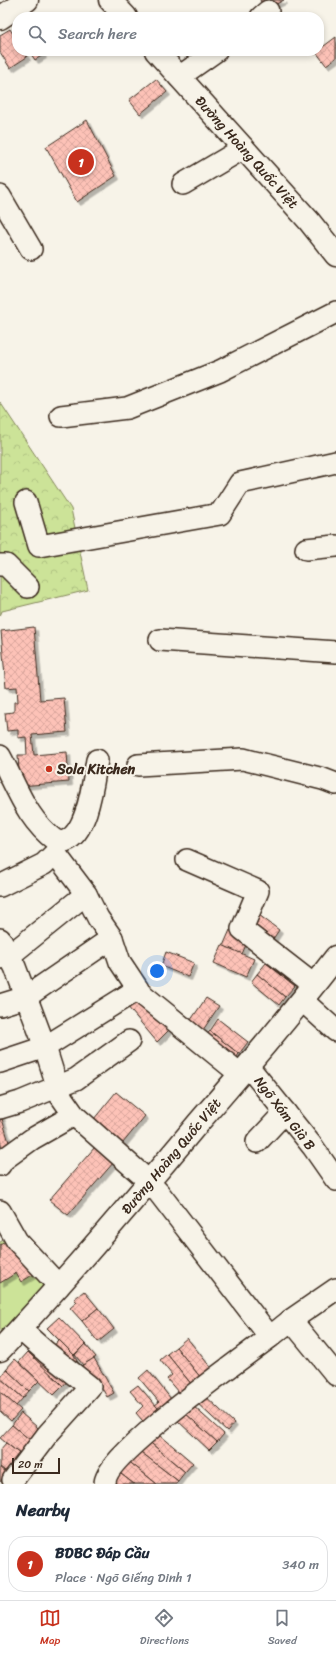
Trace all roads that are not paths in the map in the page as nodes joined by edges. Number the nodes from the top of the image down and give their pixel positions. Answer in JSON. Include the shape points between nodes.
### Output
{"nodes":[{"id":1,"x":27,"y":0,"type":"edge"},
{"id":2,"x":110,"y":0,"type":"edge"},
{"id":3,"x":121,"y":12,"type":"edge"},
{"id":4,"x":0,"y":18,"type":"edge"},
{"id":5,"x":160,"y":56,"type":"edge"},
{"id":6,"x":209,"y":56,"type":"edge"},
{"id":7,"x":179,"y":77,"type":"junction"},
{"id":8,"x":244,"y":148,"type":"junction"},
{"id":9,"x":183,"y":184,"type":"dead end"},
{"id":10,"x":0,"y":196,"type":"edge"},
{"id":11,"x":31,"y":249,"type":"dead end"},
{"id":12,"x":336,"y":255,"type":"edge"},
{"id":13,"x":336,"y":312,"type":"edge"},
{"id":14,"x":61,"y":416,"type":"dead end"},
{"id":15,"x":336,"y":462,"type":"edge"},
{"id":16,"x":26,"y":502,"type":"dead end"},
{"id":17,"x":336,"y":546,"type":"edge"},
{"id":18,"x":306,"y":549,"type":"dead end"},
{"id":19,"x":0,"y":565,"type":"edge"},
{"id":20,"x":28,"y":587,"type":"dead end"},
{"id":21,"x":160,"y":640,"type":"dead end"},
{"id":22,"x":336,"y":652,"type":"edge"},
{"id":23,"x":0,"y":756,"type":"edge"},
{"id":24,"x":97,"y":760,"type":"dead end"},
{"id":25,"x":138,"y":765,"type":"dead end"},
{"id":26,"x":336,"y":784,"type":"edge"},
{"id":27,"x":187,"y":860,"type":"dead end"},
{"id":28,"x":0,"y":886,"type":"edge"},
{"id":29,"x":86,"y":894,"type":"junction"},
{"id":30,"x":112,"y":938,"type":"junction"},
{"id":31,"x":3,"y":951,"type":"edge"},
{"id":32,"x":336,"y":957,"type":"edge"},
{"id":33,"x":309,"y":993,"type":"junction"},
{"id":34,"x":143,"y":995,"type":"dead end"},
{"id":35,"x":26,"y":998,"type":"junction"},
{"id":36,"x":0,"y":1005,"type":"edge"},
{"id":37,"x":336,"y":1030,"type":"edge"},
{"id":38,"x":129,"y":1041,"type":"dead end"},
{"id":39,"x":45,"y":1047,"type":"junction"},
{"id":40,"x":0,"y":1062,"type":"edge"},
{"id":41,"x":244,"y":1070,"type":"junction"},
{"id":42,"x":57,"y":1087,"type":"junction"},
{"id":43,"x":0,"y":1108,"type":"edge"},
{"id":44,"x":285,"y":1112,"type":"junction"},
{"id":45,"x":74,"y":1115,"type":"junction"},
{"id":46,"x":256,"y":1142,"type":"dead end"},
{"id":47,"x":0,"y":1165,"type":"edge"},
{"id":48,"x":336,"y":1180,"type":"edge"},
{"id":49,"x":149,"y":1182,"type":"junction"},
{"id":50,"x":0,"y":1211,"type":"edge"},
{"id":51,"x":59,"y":1286,"type":"junction"},
{"id":52,"x":336,"y":1289,"type":"edge"},
{"id":53,"x":291,"y":1320,"type":"junction"},
{"id":54,"x":20,"y":1329,"type":"junction"},
{"id":55,"x":270,"y":1337,"type":"junction"},
{"id":56,"x":0,"y":1350,"type":"edge"},
{"id":57,"x":336,"y":1375,"type":"edge"},
{"id":58,"x":12,"y":1480,"type":"dead end"},
{"id":59,"x":105,"y":1484,"type":"edge"}],
"edges":[{"from":1,"to":4,"type":"main road"},
{"from":2,"to":3,"type":"main road"},
{"from":5,"to":7,"type":"main road","name":"Đường Hoàng Quốc Việt"},
{"from":6,"to":7,"type":"street"},
{"from":7,"to":8,"type":"main road","name":"Đường Hoàng Quốc Việt"},
{"from":8,"to":9,"type":"street"},
{"from":8,"to":12,"type":"main road","name":"Đường Hoàng Quốc Việt"},
{"from":10,"to":11,"type":"street"},
{"from":13,"to":14,"type":"street","via":[[220,371],[127,408]]},
{"from":15,"to":16,"type":"street","via":[[240,483],[220,514],[40,546]]},
{"from":17,"to":18,"type":"street"},
{"from":19,"to":20,"type":"street","via":[[6,564]]},
{"from":21,"to":22,"type":"street"},
{"from":23,"to":24,"type":"street","via":[[15,789],[36,822],[56,841],[65,841],[73,836],[85,819]]},
{"from":25,"to":26,"type":"street","via":[[243,759]]},
{"from":27,"to":33,"type":"street","via":[[258,891],[242,929]]},
{"from":28,"to":29,"type":"street","via":[[44,864],[55,853]]},
{"from":29,"to":30,"type":"street"},
{"from":29,"to":31,"type":"street"},
{"from":30,"to":35,"type":"street"},
{"from":30,"to":39,"type":"street","via":[[120,962],[138,988]]},
{"from":31,"to":35,"type":"street","via":[[15,967]]},
{"from":32,"to":33,"type":"main road","name":"Đường Hoàng Quốc Việt"},
{"from":33,"to":37,"type":"street"},
{"from":33,"to":41,"type":"main road","name":"Đường Hoàng Quốc Việt"},
{"from":34,"to":41,"type":"street","name":"Ngõ Xóm Già B"},
{"from":35,"to":36,"type":"street"},
{"from":35,"to":39,"type":"street"},
{"from":38,"to":42,"type":"street","via":[[76,1079]]},
{"from":39,"to":40,"type":"street"},
{"from":39,"to":42,"type":"street"},
{"from":41,"to":44,"type":"street","name":"Ngõ Xóm Già B"},
{"from":41,"to":49,"type":"main road","name":"Đường Hoàng Quốc Việt"},
{"from":42,"to":43,"type":"street"},
{"from":42,"to":45,"type":"street","via":[[60,1096]]},
{"from":44,"to":46,"type":"street"},
{"from":44,"to":48,"type":"street","name":"Ngõ Xóm Già B"},
{"from":45,"to":47,"type":"street","via":[[32,1139]]},
{"from":45,"to":49,"type":"street"},
{"from":49,"to":51,"type":"main road","name":"Đường Hoàng Quốc Việt"},
{"from":49,"to":55,"type":"street"},
{"from":50,"to":51,"type":"street","via":[[17,1241]]},
{"from":51,"to":54,"type":"main road","name":"Đường Hoàng Quốc Việt"},
{"from":52,"to":53,"type":"street"},
{"from":53,"to":55,"type":"street"},
{"from":53,"to":57,"type":"street"},
{"from":54,"to":56,"type":"main road","name":"Đường Hoàng Quốc Việt"},
{"from":54,"to":58,"type":"street","via":[[90,1387],[47,1435]]},
{"from":55,"to":59,"type":"street","via":[[142,1436],[106,1476]]}]}
